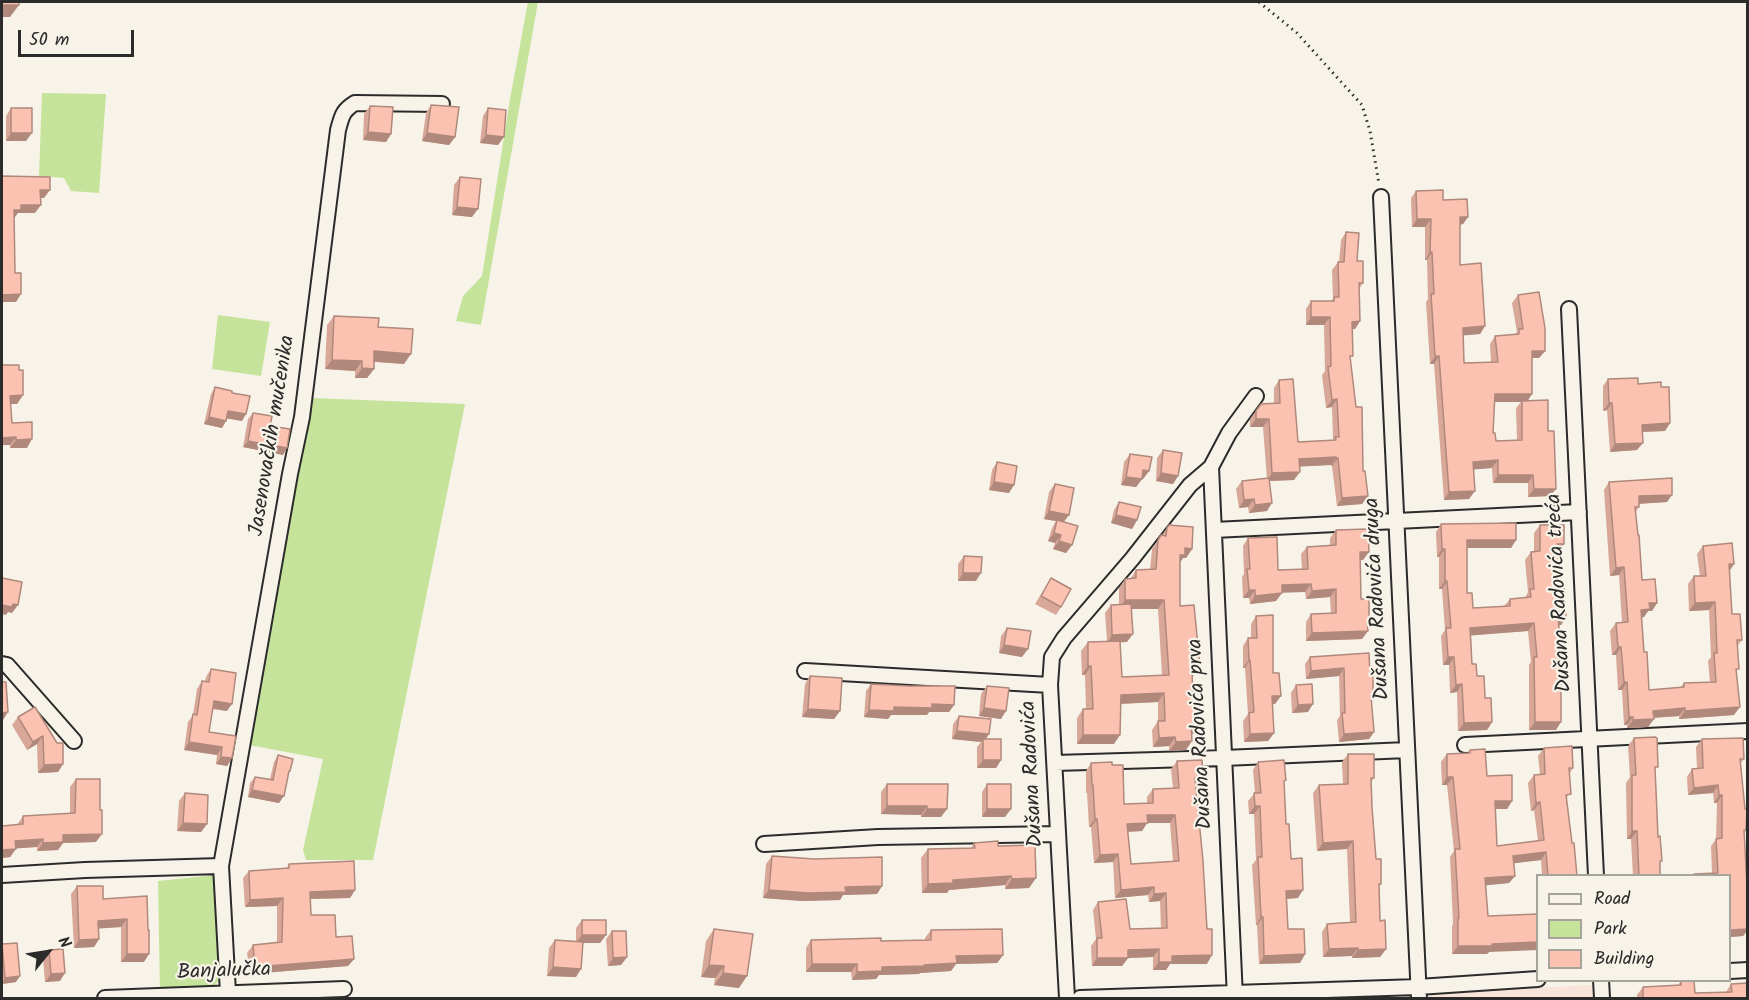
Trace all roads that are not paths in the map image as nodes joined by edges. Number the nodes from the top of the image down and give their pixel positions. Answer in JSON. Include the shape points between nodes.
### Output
{"nodes":[{"id":1,"x":442,"y":105,"type":"edge"},
{"id":2,"x":1381,"y":197,"type":"road end"},
{"id":3,"x":1569,"y":309,"type":"dead end"},
{"id":4,"x":1256,"y":396,"type":"dead end"},
{"id":5,"x":1211,"y":467,"type":"junction"},
{"id":6,"x":1579,"y":512,"type":"junction"},
{"id":7,"x":1396,"y":520,"type":"junction"},
{"id":8,"x":1214,"y":530,"type":"junction"},
{"id":9,"x":2,"y":664,"type":"edge"},
{"id":10,"x":805,"y":671,"type":"dead end"},
{"id":11,"x":1050,"y":685,"type":"junction"},
{"id":12,"x":1748,"y":731,"type":"edge"},
{"id":13,"x":1589,"y":738,"type":"junction"},
{"id":14,"x":74,"y":741,"type":"dead end"},
{"id":15,"x":1465,"y":745,"type":"dead end"},
{"id":16,"x":1407,"y":750,"type":"junction"},
{"id":17,"x":1224,"y":758,"type":"junction"},
{"id":18,"x":1055,"y":763,"type":"junction"},
{"id":19,"x":1058,"y":834,"type":"junction"},
{"id":20,"x":764,"y":844,"type":"dead end"},
{"id":21,"x":221,"y":866,"type":"junction"},
{"id":22,"x":1596,"y":874,"type":"edge"},
{"id":23,"x":2,"y":875,"type":"edge"},
{"id":24,"x":1748,"y":970,"type":"edge"},
{"id":25,"x":1731,"y":971,"type":"edge"},
{"id":26,"x":1536,"y":979,"type":"edge"},
{"id":27,"x":1601,"y":982,"type":"edge"},
{"id":28,"x":344,"y":989,"type":"dead end"},
{"id":29,"x":228,"y":993,"type":"junction"},
{"id":30,"x":1418,"y":993,"type":"edge"},
{"id":31,"x":1235,"y":996,"type":"edge"},
{"id":32,"x":105,"y":999,"type":"edge"},
{"id":33,"x":1067,"y":999,"type":"edge"},
{"id":34,"x":1080,"y":999,"type":"edge"},
{"id":35,"x":1602,"y":999,"type":"edge"}],
"edges":[{"from":1,"to":21,"type":"street","name":"Jasenovačkih mučenika","via":[[356,103],[346,108],[338,130],[302,417]]},
{"from":2,"to":7,"type":"street","name":"Dušana Radovića druga"},
{"from":3,"to":6,"type":"street","name":"Dušana Radovića treća"},
{"from":4,"to":5,"type":"street"},
{"from":5,"to":8,"type":"street","name":"Dušana Radovića prva"},
{"from":5,"to":11,"type":"street","via":[[1190,485],[1064,638],[1052,657]]},
{"from":6,"to":7,"type":"street"},
{"from":6,"to":13,"type":"street","name":"Dušana Radovića treća"},
{"from":7,"to":8,"type":"street"},
{"from":7,"to":16,"type":"street","name":"Dušana Radovića druga"},
{"from":8,"to":17,"type":"street","name":"Dušana Radovića prva"},
{"from":9,"to":14,"type":"street"},
{"from":10,"to":11,"type":"street","name":"Dušana Radovića"},
{"from":11,"to":18,"type":"street","name":"Dušana Radovića"},
{"from":12,"to":13,"type":"street"},
{"from":13,"to":15,"type":"street"},
{"from":13,"to":22,"type":"street","name":"Dušana Radovića treća"},
{"from":16,"to":17,"type":"street"},
{"from":16,"to":30,"type":"street","name":"Dušana Radovića druga"},
{"from":17,"to":18,"type":"street"},
{"from":17,"to":31,"type":"street","name":"Dušana Radovića prva"},
{"from":18,"to":19,"type":"street","name":"Dušana Radovića"},
{"from":19,"to":20,"type":"street","via":[[878,837]]},
{"from":19,"to":33,"type":"street","name":"Dušana Radovića"},
{"from":21,"to":23,"type":"street"},
{"from":21,"to":29,"type":"street","name":"Jasenovačkih mučenika"},
{"from":24,"to":25,"type":"street"},
{"from":26,"to":30,"type":"street"},
{"from":27,"to":35,"type":"street"},
{"from":28,"to":29,"type":"street","name":"Banjalučka"},
{"from":29,"to":32,"type":"street","name":"Banjalučka"},
{"from":30,"to":31,"type":"street"},
{"from":31,"to":34,"type":"street"}]}
